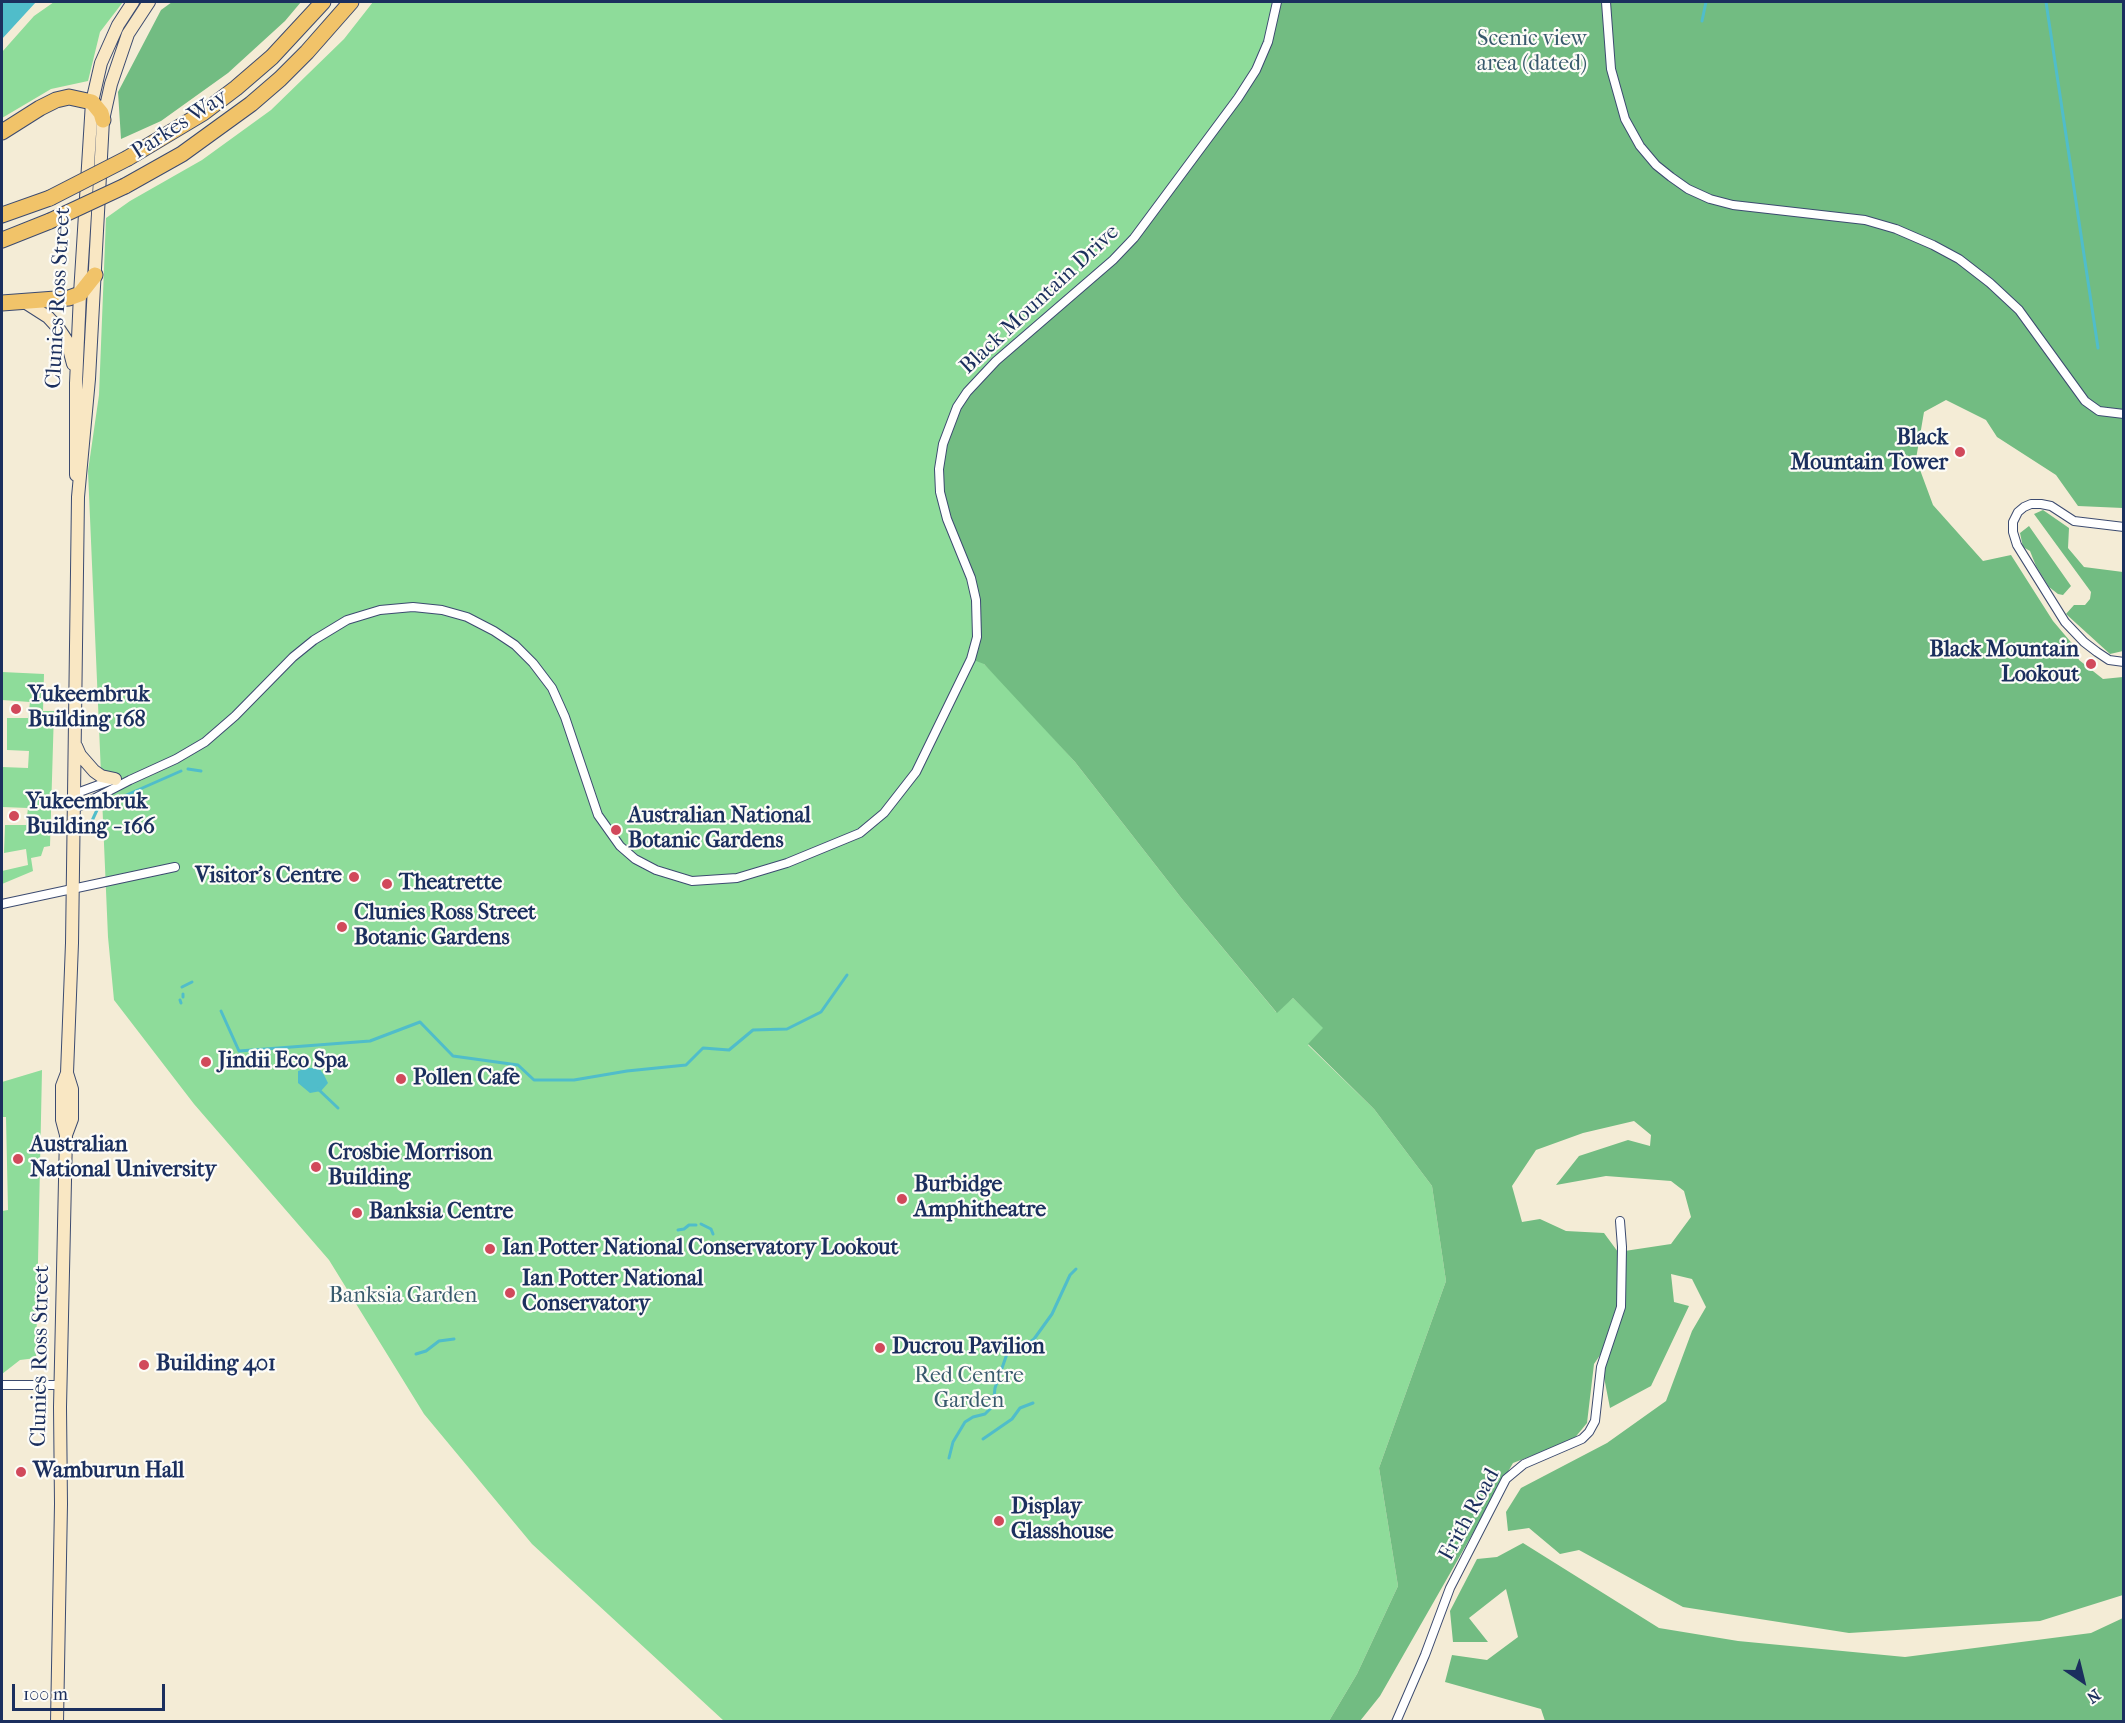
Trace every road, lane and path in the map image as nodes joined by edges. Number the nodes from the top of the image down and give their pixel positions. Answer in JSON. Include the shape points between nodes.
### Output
{"nodes":[{"id":1,"x":133,"y":2,"type":"edge"},
{"id":2,"x":149,"y":2,"type":"edge"},
{"id":3,"x":323,"y":2,"type":"edge"},
{"id":4,"x":351,"y":2,"type":"edge"},
{"id":5,"x":1277,"y":2,"type":"edge"},
{"id":6,"x":1606,"y":2,"type":"edge"},
{"id":7,"x":92,"y":102,"type":"junction"},
{"id":8,"x":103,"y":120,"type":"junction"},
{"id":9,"x":2,"y":132,"type":"edge"},
{"id":10,"x":2,"y":215,"type":"edge"},
{"id":11,"x":2,"y":240,"type":"edge"},
{"id":12,"x":95,"y":275,"type":"junction"},
{"id":13,"x":80,"y":294,"type":"junction"},
{"id":14,"x":23,"y":302,"type":"junction"},
{"id":15,"x":2,"y":303,"type":"edge"},
{"id":16,"x":76,"y":383,"type":"junction"},
{"id":17,"x":2124,"y":414,"type":"edge"},
{"id":18,"x":78,"y":497,"type":"junction"},
{"id":19,"x":2124,"y":526,"type":"edge"},
{"id":20,"x":2124,"y":662,"type":"edge"},
{"id":21,"x":75,"y":742,"type":"junction"},
{"id":22,"x":115,"y":779,"type":"junction"},
{"id":23,"x":130,"y":780,"type":"junction"},
{"id":24,"x":74,"y":794,"type":"junction"},
{"id":25,"x":74,"y":809,"type":"junction"},
{"id":26,"x":175,"y":867,"type":"dead end"},
{"id":27,"x":72,"y":888,"type":"junction"},
{"id":28,"x":2,"y":904,"type":"edge"},
{"id":29,"x":1620,"y":1221,"type":"dead end"},
{"id":30,"x":2,"y":1384,"type":"edge"},
{"id":31,"x":60,"y":1385,"type":"junction"},
{"id":32,"x":57,"y":1722,"type":"edge"},
{"id":33,"x":1396,"y":1722,"type":"edge"}],
"edges":[{"from":1,"to":7,"type":"street","name":"Clunies Ross Street","via":[[102,63]]},
{"from":2,"to":8,"type":"street","name":"Clunies Ross Street","via":[[128,34]]},
{"from":3,"to":10,"type":"highway","name":"Parkes Way","bridge":true,"via":[[272,57],[203,113],[50,198]]},
{"from":4,"to":11,"type":"highway","name":"Parkes Way","bridge":true,"via":[[280,79],[182,154],[125,186]]},
{"from":5,"to":23,"type":"street","name":"Black Mountain Drive","via":[[1268,42],[1256,70],[1134,237],[1113,260],[996,361],[957,407],[943,444],[940,492],[971,578],[977,637],[971,659],[916,772],[884,813],[860,833],[787,863],[737,878],[692,881],[656,870],[620,846],[598,815],[565,717],[552,688],[533,663],[494,631],[467,617],[413,607],[380,610],[347,620],[314,639],[205,742]]},
{"from":6,"to":17,"type":"street","via":[[1611,69],[1625,119],[1640,146],[1671,177],[1702,195],[1733,205],[1865,220],[1933,245],[1959,259],[2019,310],[2085,401],[2099,411]]},
{"from":7,"to":8,"type":"highway"},
{"from":7,"to":9,"type":"highway","via":[[69,97],[56,100]]},
{"from":7,"to":13,"type":"street","name":"Clunies Ross Street"},
{"from":8,"to":12,"type":"street","name":"Clunies Ross Street"},
{"from":12,"to":13,"type":"highway"},
{"from":12,"to":18,"type":"street","name":"Clunies Ross Street"},
{"from":13,"to":14,"type":"highway"},
{"from":13,"to":16,"type":"street","name":"Clunies Ross Street"},
{"from":14,"to":15,"type":"highway"},
{"from":14,"to":16,"type":"street","via":[[48,318],[67,341]]},
{"from":16,"to":18,"type":"street","name":"Clunies Ross Street","via":[[74,463]]},
{"from":18,"to":21,"type":"street","name":"Clunies Ross Street"},
{"from":19,"to":20,"type":"street","via":[[2074,521],[2041,504],[2024,507],[2013,522],[2017,545],[2065,622],[2097,652],[2109,660]]},
{"from":21,"to":22,"type":"street","via":[[87,766],[101,776]]},
{"from":21,"to":24,"type":"street","name":"Clunies Ross Street"},
{"from":22,"to":23,"type":"street","name":"Black Mountain Drive"},
{"from":22,"to":24,"type":"street","name":"Black Mountain Drive"},
{"from":23,"to":25,"type":"street","name":"Black Mountain Drive"},
{"from":24,"to":25,"type":"street","name":"Clunies Ross Street"},
{"from":25,"to":27,"type":"street","name":"Clunies Ross Street"},
{"from":26,"to":27,"type":"street"},
{"from":27,"to":28,"type":"street"},
{"from":27,"to":31,"type":"street","name":"Clunies Ross Street","via":[[67,1073],[62,1086],[66,1135]]},
{"from":29,"to":33,"type":"street","name":"Frith Road","via":[[1621,1306],[1601,1367],[1595,1421],[1581,1439],[1524,1464],[1506,1479],[1450,1588]]},
{"from":30,"to":31,"type":"street"},
{"from":31,"to":32,"type":"street","name":"Clunies Ross Street"}]}
